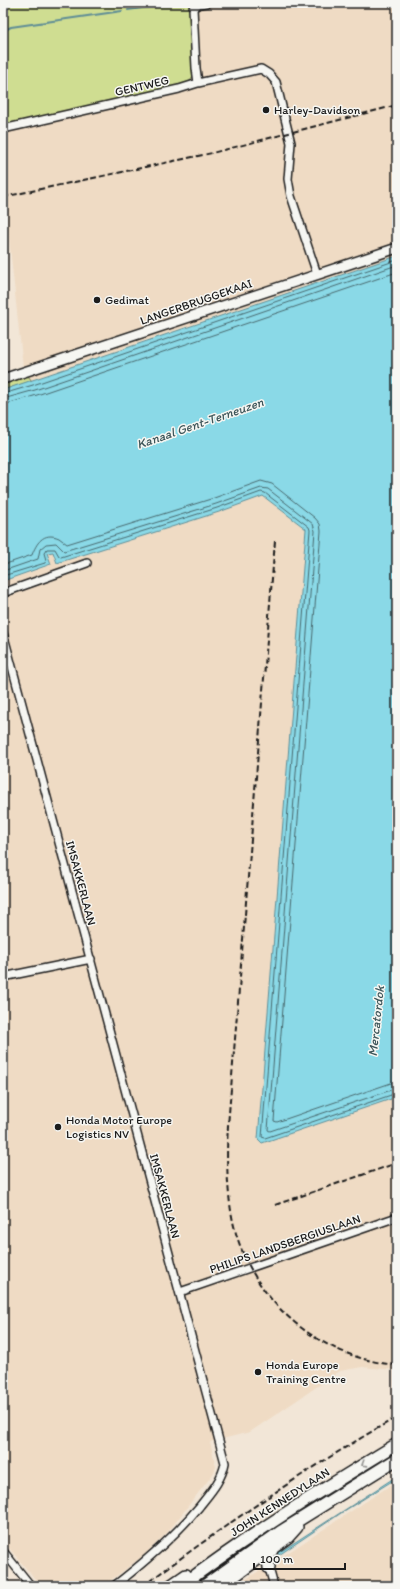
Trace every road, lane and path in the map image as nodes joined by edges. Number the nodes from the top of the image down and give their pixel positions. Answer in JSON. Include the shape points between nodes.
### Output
{"nodes":[{"id":1,"x":207,"y":3,"type":"edge"},
{"id":2,"x":198,"y":83,"type":"junction"},
{"id":3,"x":3,"y":129,"type":"edge"},
{"id":4,"x":397,"y":248,"type":"edge"},
{"id":5,"x":317,"y":274,"type":"junction"},
{"id":6,"x":3,"y":379,"type":"edge"},
{"id":7,"x":87,"y":562,"type":"dead end"},
{"id":8,"x":3,"y":593,"type":"edge"},
{"id":9,"x":3,"y":633,"type":"edge"},
{"id":10,"x":90,"y":959,"type":"junction"},
{"id":11,"x":3,"y":977,"type":"edge"},
{"id":12,"x":397,"y":1217,"type":"edge"},
{"id":13,"x":180,"y":1292,"type":"junction"},
{"id":14,"x":397,"y":1444,"type":"edge"},
{"id":15,"x":397,"y":1459,"type":"edge"},
{"id":16,"x":397,"y":1465,"type":"edge"},
{"id":17,"x":320,"y":1491,"type":"junction"},
{"id":18,"x":297,"y":1526,"type":"junction"},
{"id":19,"x":272,"y":1550,"type":"junction"},
{"id":20,"x":3,"y":1551,"type":"edge"},
{"id":21,"x":253,"y":1563,"type":"junction"},
{"id":22,"x":269,"y":1568,"type":"junction"},
{"id":23,"x":31,"y":1586,"type":"edge"},
{"id":24,"x":114,"y":1586,"type":"edge"},
{"id":25,"x":170,"y":1586,"type":"edge"},
{"id":26,"x":181,"y":1586,"type":"edge"},
{"id":27,"x":204,"y":1586,"type":"edge"},
{"id":28,"x":213,"y":1586,"type":"edge"},
{"id":29,"x":221,"y":1586,"type":"edge"},
{"id":30,"x":274,"y":1586,"type":"edge"}],
"edges":[{"from":1,"to":2,"type":"street","via":[[193,8]]},
{"from":2,"to":3,"type":"street","name":"GENTWEG"},
{"from":2,"to":5,"type":"street","name":"GENTWEG","via":[[262,69],[276,82],[291,143],[288,179]]},
{"from":4,"to":5,"type":"main road","name":"LANGERBRUGGEKAAI"},
{"from":5,"to":6,"type":"main road","name":"LANGERBRUGGEKAAI"},
{"from":7,"to":8,"type":"street"},
{"from":9,"to":10,"type":"street","name":"IMSAKKERLAAN"},
{"from":10,"to":11,"type":"street"},
{"from":10,"to":13,"type":"street","name":"IMSAKKERLAAN"},
{"from":12,"to":13,"type":"street","name":"PHILIPS LANDSBERGIUSLAAN"},
{"from":13,"to":24,"type":"street","name":"IMSAKKERLAAN","via":[[225,1463],[220,1479],[185,1524],[146,1561]]},
{"from":14,"to":17,"type":"highway","name":"JOHN KENNEDYLAAN","one_way":true},
{"from":15,"to":27,"type":"highway","name":"JOHN KENNEDYLAAN","via":[[280,1532]]},
{"from":16,"to":18,"type":"highway"},
{"from":17,"to":25,"type":"highway","via":[[296,1503]]},
{"from":17,"to":26,"type":"highway","name":"JOHN KENNEDYLAAN"},
{"from":18,"to":19,"type":"highway"},
{"from":18,"to":28,"type":"highway"},
{"from":19,"to":21,"type":"highway"},
{"from":19,"to":22,"type":"highway","via":[[268,1558]]},
{"from":20,"to":23,"type":"street"},
{"from":21,"to":22,"type":"highway","via":[[261,1562]]},
{"from":21,"to":29,"type":"highway"},
{"from":22,"to":30,"type":"street"}]}
